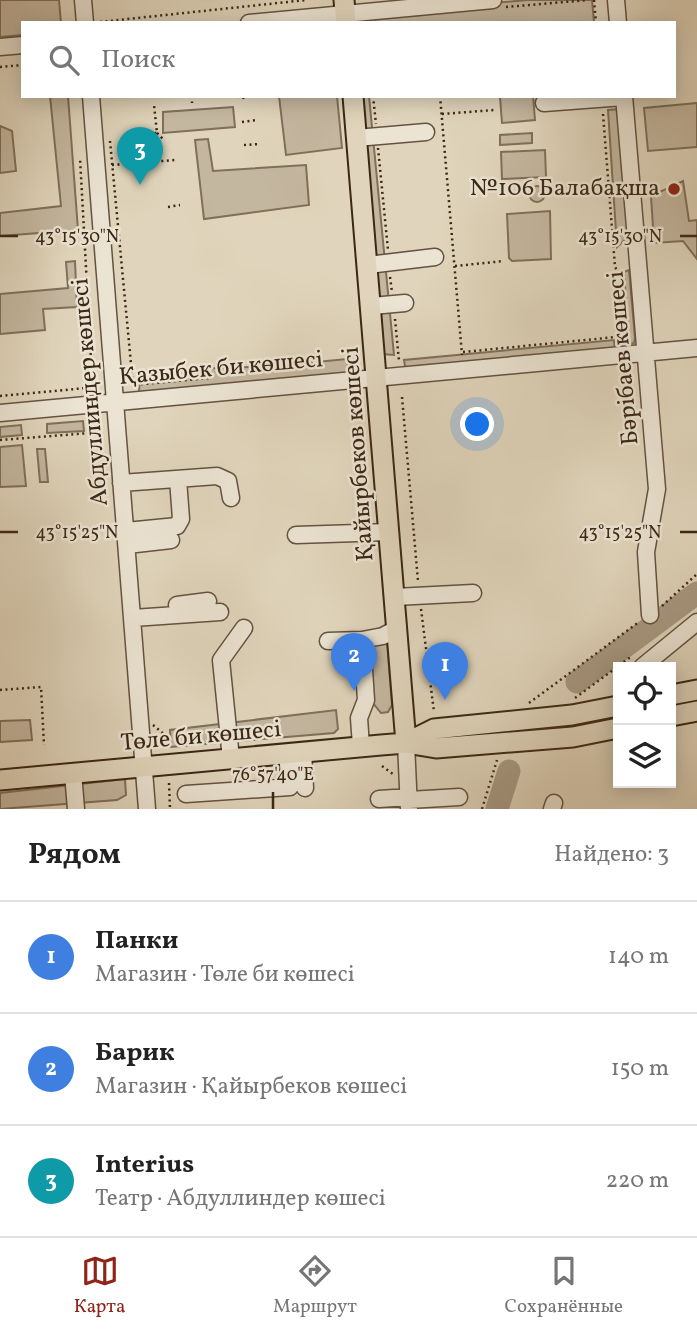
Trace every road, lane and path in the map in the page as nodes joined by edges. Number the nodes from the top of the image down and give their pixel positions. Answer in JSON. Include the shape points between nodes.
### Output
{"nodes":[{"id":1,"x":83,"y":0,"type":"edge"},
{"id":2,"x":306,"y":0,"type":"edge"},
{"id":3,"x":491,"y":0,"type":"edge"},
{"id":4,"x":594,"y":0,"type":"edge"},
{"id":5,"x":616,"y":0,"type":"edge"},
{"id":6,"x":345,"y":12,"type":"edge"},
{"id":7,"x":85,"y":21,"type":"edge"},
{"id":8,"x":109,"y":21,"type":"edge"},
{"id":9,"x":266,"y":21,"type":"edge"},
{"id":10,"x":596,"y":21,"type":"edge"},
{"id":11,"x":618,"y":21,"type":"edge"},
{"id":12,"x":21,"y":45,"type":"edge"},
{"id":13,"x":0,"y":47,"type":"edge"},
{"id":14,"x":21,"y":65,"type":"edge"},
{"id":15,"x":0,"y":67,"type":"edge"},
{"id":16,"x":91,"y":98,"type":"edge"},
{"id":17,"x":192,"y":98,"type":"edge"},
{"id":18,"x":353,"y":98,"type":"edge"},
{"id":19,"x":373,"y":98,"type":"edge"},
{"id":20,"x":440,"y":98,"type":"edge"},
{"id":21,"x":613,"y":98,"type":"edge"},
{"id":22,"x":624,"y":98,"type":"edge"},
{"id":23,"x":602,"y":99,"type":"junction"},
{"id":24,"x":192,"y":103,"type":"dead end"},
{"id":25,"x":544,"y":103,"type":"dead end"},
{"id":26,"x":155,"y":105,"type":"dead end"},
{"id":27,"x":494,"y":110,"type":"dead end"},
{"id":28,"x":442,"y":114,"type":"junction"},
{"id":29,"x":257,"y":120,"type":"dead end"},
{"id":30,"x":242,"y":122,"type":"dead end"},
{"id":31,"x":426,"y":132,"type":"dead end"},
{"id":32,"x":157,"y":133,"type":"junction"},
{"id":33,"x":149,"y":134,"type":"dead end"},
{"id":34,"x":377,"y":136,"type":"junction"},
{"id":35,"x":110,"y":137,"type":"dead end"},
{"id":36,"x":356,"y":138,"type":"junction"},
{"id":37,"x":163,"y":139,"type":"dead end"},
{"id":38,"x":260,"y":144,"type":"dead end"},
{"id":39,"x":244,"y":145,"type":"dead end"},
{"id":40,"x":80,"y":152,"type":"dead end"},
{"id":41,"x":175,"y":160,"type":"dead end"},
{"id":42,"x":112,"y":165,"type":"junction"},
{"id":43,"x":180,"y":205,"type":"dead end"},
{"id":44,"x":168,"y":207,"type":"dead end"},
{"id":45,"x":435,"y":257,"type":"dead end"},
{"id":46,"x":504,"y":261,"type":"dead end"},
{"id":47,"x":389,"y":262,"type":"junction"},
{"id":48,"x":368,"y":265,"type":"junction"},
{"id":49,"x":454,"y":266,"type":"junction"},
{"id":50,"x":399,"y":303,"type":"junction"},
{"id":51,"x":372,"y":306,"type":"junction"},
{"id":52,"x":616,"y":337,"type":"junction"},
{"id":53,"x":551,"y":344,"type":"junction"},
{"id":54,"x":697,"y":348,"type":"edge"},
{"id":55,"x":617,"y":351,"type":"dead end"},
{"id":56,"x":461,"y":352,"type":"junction"},
{"id":57,"x":646,"y":352,"type":"junction"},
{"id":58,"x":399,"y":361,"type":"dead end"},
{"id":59,"x":553,"y":361,"type":"junction"},
{"id":60,"x":463,"y":369,"type":"junction"},
{"id":61,"x":378,"y":377,"type":"junction"},
{"id":62,"x":133,"y":384,"type":"dead end"},
{"id":63,"x":0,"y":396,"type":"edge"},
{"id":64,"x":402,"y":397,"type":"dead end"},
{"id":65,"x":114,"y":402,"type":"junction"},
{"id":66,"x":0,"y":414,"type":"edge"},
{"id":67,"x":89,"y":421,"type":"dead end"},
{"id":68,"x":0,"y":440,"type":"edge"},
{"id":69,"x":178,"y":479,"type":"junction"},
{"id":70,"x":121,"y":484,"type":"junction"},
{"id":71,"x":231,"y":498,"type":"dead end"},
{"id":72,"x":388,"y":532,"type":"junction"},
{"id":73,"x":296,"y":535,"type":"dead end"},
{"id":74,"x":126,"y":538,"type":"junction"},
{"id":75,"x":171,"y":540,"type":"dead end"},
{"id":76,"x":697,"y":574,"type":"edge"},
{"id":77,"x":473,"y":593,"type":"dead end"},
{"id":78,"x":420,"y":596,"type":"junction"},
{"id":79,"x":395,"y":597,"type":"junction"},
{"id":80,"x":214,"y":606,"type":"dead end"},
{"id":81,"x":650,"y":615,"type":"junction"},
{"id":82,"x":133,"y":618,"type":"junction"},
{"id":83,"x":697,"y":622,"type":"edge"},
{"id":84,"x":244,"y":628,"type":"dead end"},
{"id":85,"x":398,"y":628,"type":"junction"},
{"id":86,"x":362,"y":640,"type":"junction"},
{"id":87,"x":328,"y":641,"type":"dead end"},
{"id":88,"x":637,"y":662,"type":"edge"},
{"id":89,"x":613,"y":676,"type":"edge"},
{"id":90,"x":0,"y":690,"type":"edge"},
{"id":91,"x":697,"y":690,"type":"edge"},
{"id":92,"x":676,"y":694,"type":"edge"},
{"id":93,"x":568,"y":702,"type":"dead end"},
{"id":94,"x":613,"y":703,"type":"edge"},
{"id":95,"x":535,"y":706,"type":"dead end"},
{"id":96,"x":697,"y":711,"type":"edge"},
{"id":97,"x":433,"y":712,"type":"dead end"},
{"id":98,"x":676,"y":715,"type":"edge"},
{"id":99,"x":613,"y":729,"type":"edge"},
{"id":100,"x":406,"y":743,"type":"junction"},
{"id":101,"x":44,"y":744,"type":"dead end"},
{"id":102,"x":361,"y":746,"type":"junction"},
{"id":103,"x":295,"y":753,"type":"junction"},
{"id":104,"x":231,"y":759,"type":"junction"},
{"id":105,"x":497,"y":760,"type":"dead end"},
{"id":106,"x":146,"y":766,"type":"junction"},
{"id":107,"x":382,"y":766,"type":"dead end"},
{"id":108,"x":73,"y":773,"type":"junction"},
{"id":109,"x":395,"y":777,"type":"dead end"},
{"id":110,"x":0,"y":780,"type":"edge"},
{"id":111,"x":169,"y":783,"type":"dead end"},
{"id":112,"x":305,"y":788,"type":"dead end"},
{"id":113,"x":186,"y":794,"type":"dead end"},
{"id":114,"x":459,"y":797,"type":"dead end"},
{"id":115,"x":379,"y":799,"type":"dead end"},
{"id":116,"x":409,"y":802,"type":"edge"},
{"id":117,"x":76,"y":809,"type":"edge"},
{"id":118,"x":147,"y":809,"type":"edge"},
{"id":119,"x":170,"y":809,"type":"edge"},
{"id":120,"x":482,"y":809,"type":"edge"}],
"edges":[{"from":1,"to":7,"type":"street"},
{"from":2,"to":8,"type":"path"},
{"from":3,"to":6,"type":"street"},
{"from":4,"to":10,"type":"path"},
{"from":5,"to":11,"type":"street"},
{"from":6,"to":9,"type":"street"},
{"from":12,"to":13,"type":"street"},
{"from":14,"to":15,"type":"path"},
{"from":16,"to":65,"type":"street","name":"Абдуллиндер көшесі"},
{"from":17,"to":24,"type":"path"},
{"from":18,"to":36,"type":"main road","name":"Қайырбеков көшесі"},
{"from":19,"to":34,"type":"path"},
{"from":20,"to":28,"type":"path"},
{"from":21,"to":23,"type":"street"},
{"from":22,"to":57,"type":"street","name":"Бәрібаев көшесі"},
{"from":23,"to":25,"type":"street"},
{"from":23,"to":52,"type":"path","via":[[615,267],[622,279],[624,328],[617,328]]},
{"from":26,"to":32,"type":"path"},
{"from":27,"to":28,"type":"path"},
{"from":28,"to":49,"type":"path"},
{"from":29,"to":30,"type":"path"},
{"from":31,"to":34,"type":"street"},
{"from":32,"to":33,"type":"path"},
{"from":32,"to":37,"type":"path"},
{"from":34,"to":36,"type":"street"},
{"from":34,"to":47,"type":"path"},
{"from":35,"to":42,"type":"path"},
{"from":36,"to":48,"type":"main road","name":"Қайырбеков көшесі"},
{"from":38,"to":39,"type":"path"},
{"from":40,"to":63,"type":"path","via":[[92,377],[86,388]]},
{"from":41,"to":42,"type":"path"},
{"from":42,"to":62,"type":"path"},
{"from":43,"to":44,"type":"path"},
{"from":45,"to":47,"type":"street"},
{"from":46,"to":49,"type":"path"},
{"from":47,"to":48,"type":"street"},
{"from":47,"to":50,"type":"path"},
{"from":48,"to":51,"type":"main road","name":"Қайырбеков көшесі"},
{"from":49,"to":56,"type":"path"},
{"from":50,"to":51,"type":"street"},
{"from":50,"to":58,"type":"path"},
{"from":51,"to":61,"type":"main road","name":"Қайырбеков көшесі"},
{"from":52,"to":53,"type":"path"},
{"from":52,"to":55,"type":"path"},
{"from":53,"to":56,"type":"path"},
{"from":53,"to":59,"type":"street"},
{"from":54,"to":57,"type":"street","name":"Қазыбек би көшесі"},
{"from":56,"to":60,"type":"path"},
{"from":57,"to":59,"type":"street","name":"Қазыбек би көшесі"},
{"from":57,"to":81,"type":"street","name":"Бәрібаев көшесі","via":[[657,489],[646,552]]},
{"from":59,"to":60,"type":"street","name":"Қазыбек би көшесі"},
{"from":60,"to":61,"type":"street","name":"Қазыбек би көшесі"},
{"from":61,"to":65,"type":"street","name":"Қазыбек би көшесі"},
{"from":61,"to":72,"type":"main road","name":"Қайырбеков көшесі"},
{"from":64,"to":78,"type":"path"},
{"from":65,"to":66,"type":"street","name":"Қазыбек би көшесі"},
{"from":65,"to":70,"type":"street","name":"Абдуллиндер көшесі"},
{"from":67,"to":68,"type":"path","via":[[90,433]]},
{"from":69,"to":70,"type":"street"},
{"from":69,"to":71,"type":"street","via":[[217,476],[228,481]]},
{"from":69,"to":74,"type":"street","via":[[181,519],[177,526]]},
{"from":70,"to":74,"type":"street","name":"Абдуллиндер көшесі"},
{"from":72,"to":73,"type":"street"},
{"from":72,"to":79,"type":"main road","name":"Қайырбеков көшесі"},
{"from":74,"to":75,"type":"street"},
{"from":74,"to":82,"type":"street","name":"Абдуллиндер көшесі"},
{"from":76,"to":81,"type":"path"},
{"from":77,"to":78,"type":"street"},
{"from":78,"to":79,"type":"street"},
{"from":78,"to":97,"type":"path"},
{"from":79,"to":85,"type":"main road","name":"Қайырбеков көшесі"},
{"from":80,"to":82,"type":"street"},
{"from":81,"to":95,"type":"path","via":[[524,707]]},
{"from":82,"to":106,"type":"street","name":"Абдуллиндер көшесі"},
{"from":83,"to":88,"type":"street"},
{"from":84,"to":104,"type":"street","via":[[221,660]]},
{"from":85,"to":86,"type":"street"},
{"from":85,"to":100,"type":"main road","name":"Қайырбеков көшесі"},
{"from":86,"to":87,"type":"street"},
{"from":86,"to":102,"type":"street","via":[[366,700],[359,719]]},
{"from":89,"to":93,"type":"path"},
{"from":90,"to":101,"type":"path","via":[[41,687]]},
{"from":91,"to":92,"type":"main road"},
{"from":94,"to":100,"type":"main road","name":"Төле би көшесі","via":[[434,729]]},
{"from":96,"to":98,"type":"main road"},
{"from":99,"to":100,"type":"main road","name":"Төле би көшесі","via":[[573,737],[436,748]]},
{"from":100,"to":102,"type":"main road","name":"Төле би көшесі"},
{"from":100,"to":116,"type":"street","name":"Қайырбеков көшесі"},
{"from":102,"to":103,"type":"main road","name":"Төле би көшесі"},
{"from":103,"to":104,"type":"main road","name":"Төле би көшесі"},
{"from":103,"to":112,"type":"street"},
{"from":103,"to":113,"type":"street","via":[[289,787]]},
{"from":104,"to":106,"type":"main road","name":"Төле би көшесі"},
{"from":105,"to":120,"type":"path"},
{"from":106,"to":108,"type":"main road","name":"Төле би көшесі"},
{"from":106,"to":118,"type":"street","name":"Абдуллиндер көшесі"},
{"from":107,"to":109,"type":"path"},
{"from":108,"to":110,"type":"main road","name":"Төле би көшесі"},
{"from":108,"to":117,"type":"street"},
{"from":111,"to":119,"type":"path"},
{"from":114,"to":116,"type":"street"},
{"from":115,"to":116,"type":"street"}]}
